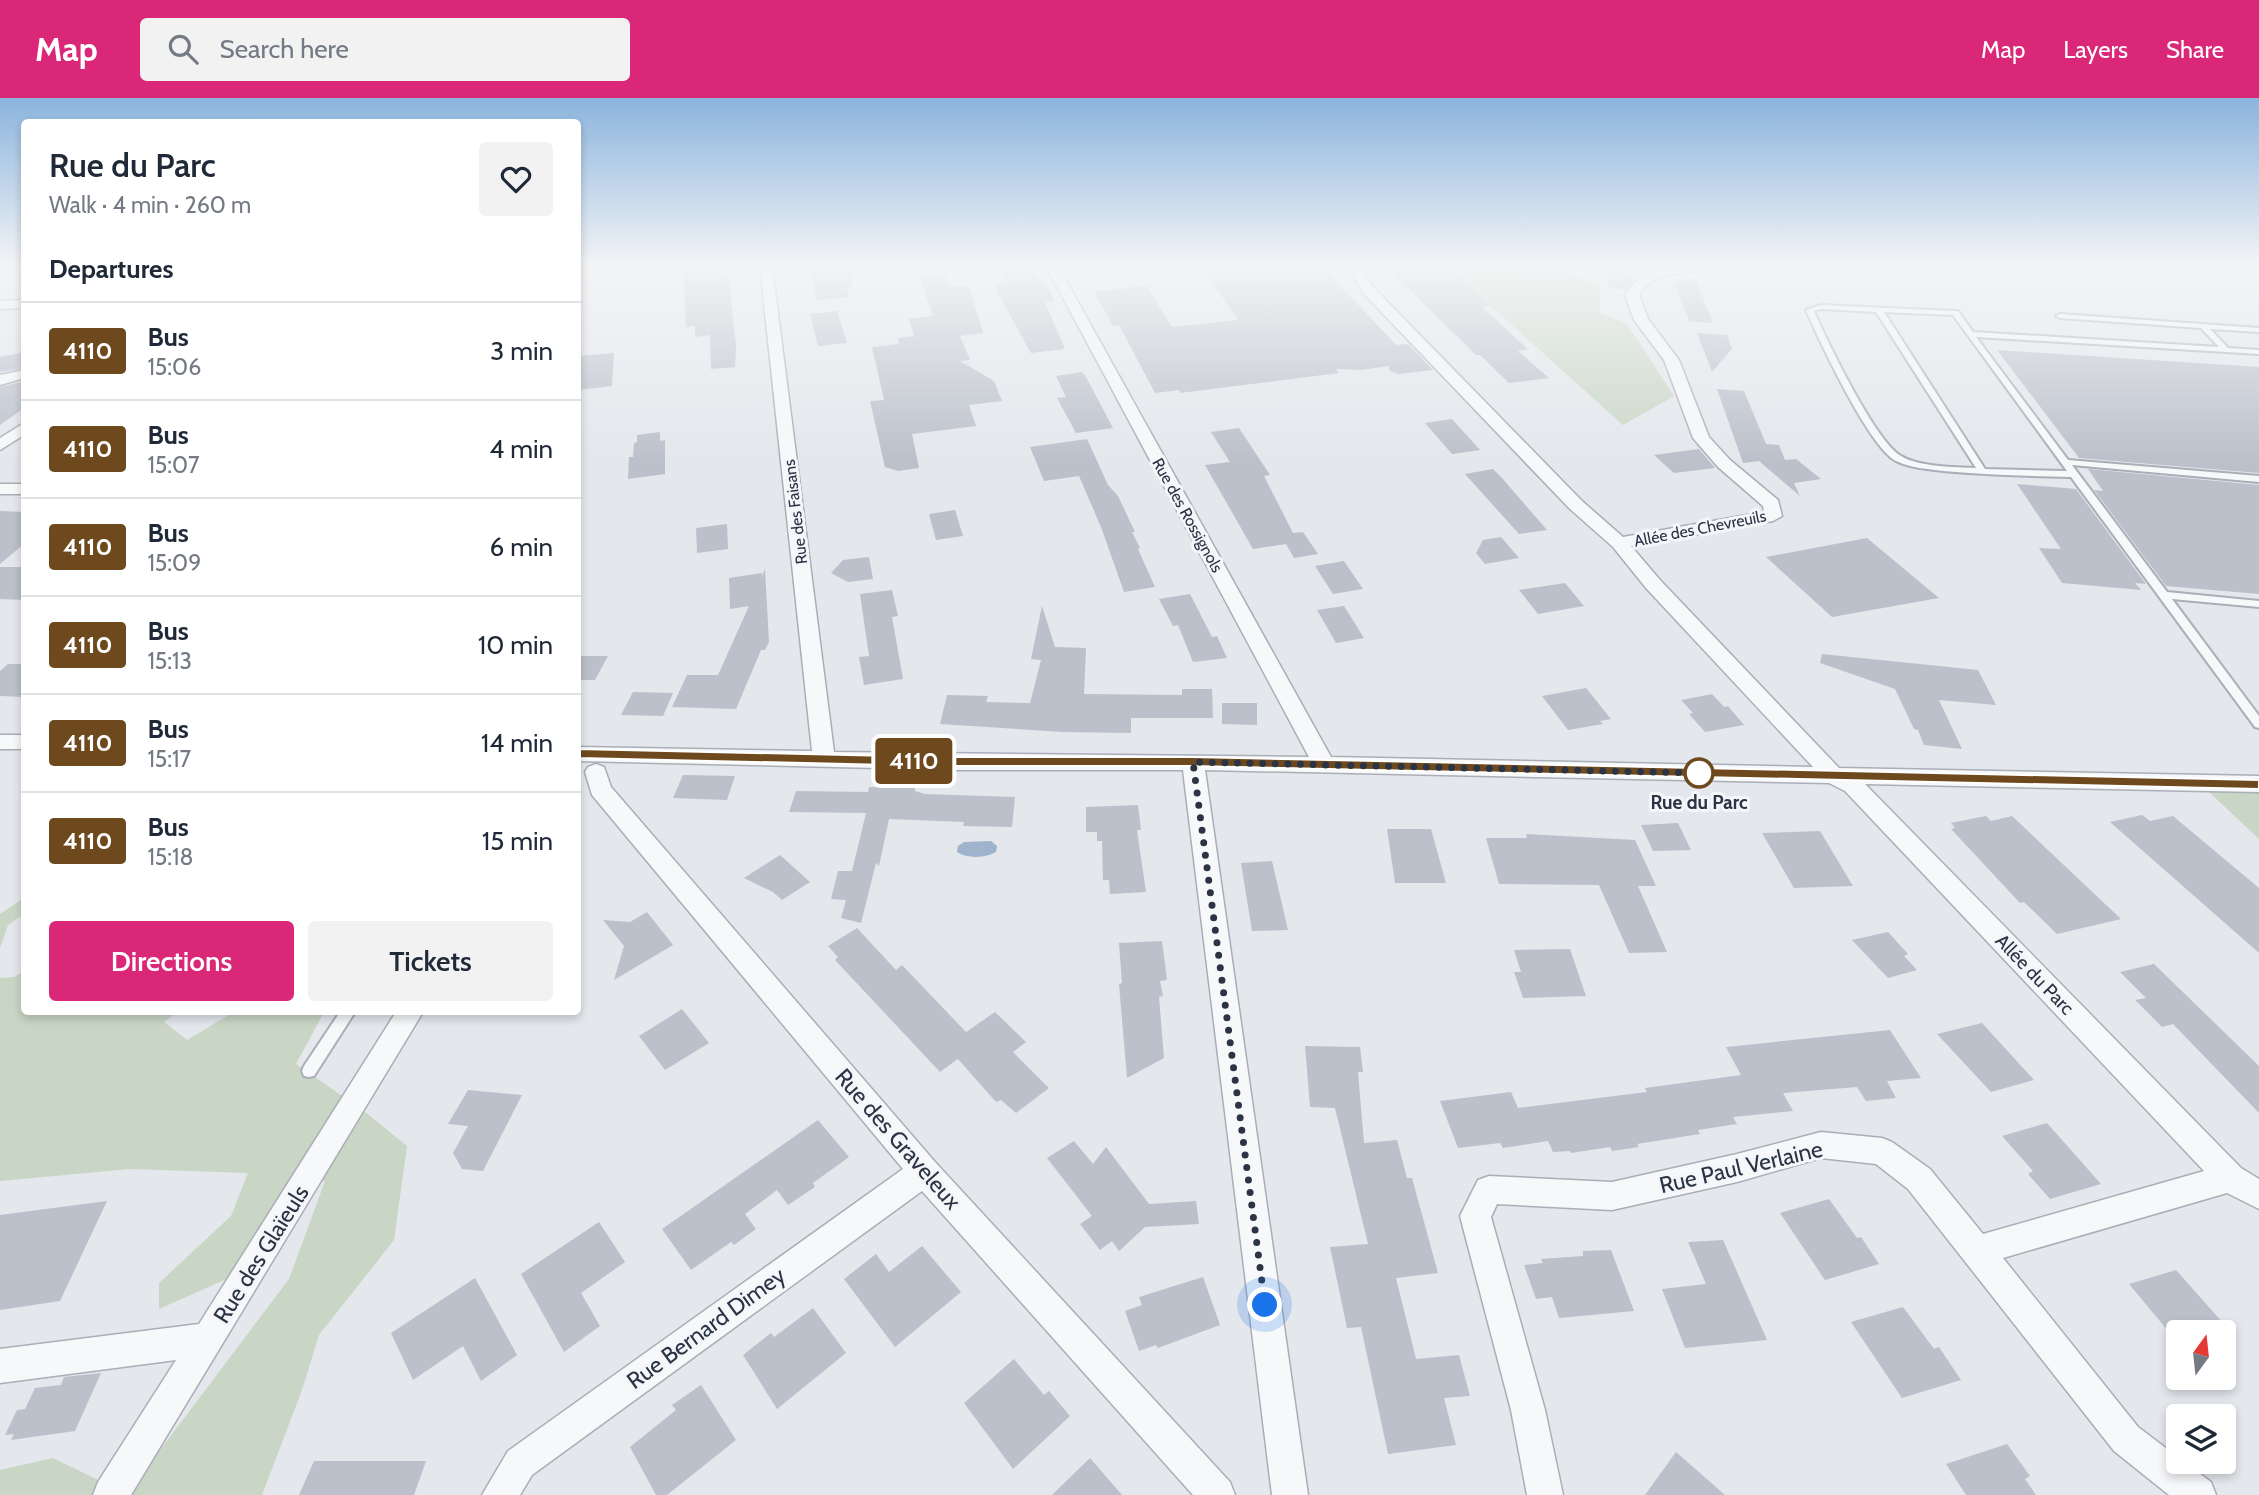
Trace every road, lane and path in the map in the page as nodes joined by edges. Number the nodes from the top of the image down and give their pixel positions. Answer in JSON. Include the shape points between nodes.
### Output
{"nodes":[{"id":1,"x":774,"y":331,"type":"edge"},
{"id":2,"x":1088,"y":331,"type":"edge"},
{"id":3,"x":1408,"y":331,"type":"edge"},
{"id":4,"x":1648,"y":331,"type":"edge"},
{"id":5,"x":1818,"y":331,"type":"edge"},
{"id":6,"x":1892,"y":331,"type":"edge"},
{"id":7,"x":1969,"y":331,"type":"edge"},
{"id":8,"x":2208,"y":331,"type":"edge"},
{"id":9,"x":1971,"y":334,"type":"junction"},
{"id":10,"x":2226,"y":350,"type":"junction"},
{"id":11,"x":2259,"y":352,"type":"edge"},
{"id":12,"x":21,"y":375,"type":"edge"},
{"id":13,"x":0,"y":380,"type":"edge"},
{"id":14,"x":21,"y":430,"type":"edge"},
{"id":15,"x":0,"y":445,"type":"edge"},
{"id":16,"x":2065,"y":462,"type":"junction"},
{"id":17,"x":1981,"y":469,"type":"junction"},
{"id":18,"x":2074,"y":474,"type":"junction"},
{"id":19,"x":2259,"y":480,"type":"edge"},
{"id":20,"x":0,"y":489,"type":"edge"},
{"id":21,"x":21,"y":489,"type":"edge"},
{"id":22,"x":1619,"y":543,"type":"junction"},
{"id":23,"x":2165,"y":595,"type":"junction"},
{"id":24,"x":2259,"y":604,"type":"edge"},
{"id":25,"x":2259,"y":724,"type":"edge"},
{"id":26,"x":0,"y":742,"type":"edge"},
{"id":27,"x":21,"y":742,"type":"edge"},
{"id":28,"x":824,"y":759,"type":"junction"},
{"id":29,"x":1193,"y":762,"type":"junction"},
{"id":30,"x":591,"y":764,"type":"edge"},
{"id":31,"x":1324,"y":765,"type":"junction"},
{"id":32,"x":1834,"y":776,"type":"junction"},
{"id":33,"x":2259,"y":785,"type":"edge"},
{"id":34,"x":346,"y":1015,"type":"edge"},
{"id":35,"x":408,"y":1015,"type":"edge"},
{"id":36,"x":309,"y":1071,"type":"dead end"},
{"id":37,"x":925,"y":1172,"type":"junction"},
{"id":38,"x":2230,"y":1178,"type":"junction"},
{"id":39,"x":2259,"y":1195,"type":"edge"},
{"id":40,"x":1978,"y":1250,"type":"junction"},
{"id":41,"x":208,"y":1339,"type":"junction"},
{"id":42,"x":0,"y":1366,"type":"edge"},
{"id":43,"x":111,"y":1495,"type":"edge"},
{"id":44,"x":500,"y":1495,"type":"edge"},
{"id":45,"x":1217,"y":1495,"type":"edge"},
{"id":46,"x":1290,"y":1495,"type":"edge"},
{"id":47,"x":1544,"y":1495,"type":"edge"},
{"id":48,"x":2198,"y":1495,"type":"edge"}],
"edges":[{"from":1,"to":28,"type":"street","name":"Rue des Faisans"},
{"from":2,"to":31,"type":"street","name":"Rue des Rossignols"},
{"from":3,"to":22,"type":"street","via":[[1576,505]]},
{"from":4,"to":22,"type":"street","name":"Allée des Chevreuils","via":[[1675,367],[1703,441],[1772,504],[1773,516]]},
{"from":5,"to":17,"type":"lane","via":[[1885,448],[1904,461]]},
{"from":6,"to":17,"type":"lane"},
{"from":7,"to":9,"type":"lane"},
{"from":8,"to":10,"type":"lane"},
{"from":9,"to":10,"type":"lane"},
{"from":9,"to":16,"type":"lane"},
{"from":10,"to":11,"type":"lane"},
{"from":12,"to":13,"type":"street"},
{"from":14,"to":15,"type":"street"},
{"from":16,"to":18,"type":"lane"},
{"from":16,"to":19,"type":"lane"},
{"from":17,"to":18,"type":"lane"},
{"from":18,"to":23,"type":"lane"},
{"from":20,"to":21,"type":"street"},
{"from":22,"to":32,"type":"street"},
{"from":23,"to":24,"type":"lane"},
{"from":23,"to":25,"type":"lane"},
{"from":26,"to":27,"type":"street"},
{"from":28,"to":29,"type":"street"},
{"from":28,"to":30,"type":"street"},
{"from":29,"to":31,"type":"street"},
{"from":29,"to":46,"type":"street"},
{"from":30,"to":37,"type":"street","name":"Rue des Graveleux","via":[[600,789]]},
{"from":31,"to":32,"type":"street"},
{"from":32,"to":33,"type":"street"},
{"from":32,"to":38,"type":"street","name":"Allée du Parc","via":[[1853,785]]},
{"from":34,"to":36,"type":"lane"},
{"from":35,"to":41,"type":"street","name":"Rue des Glaïeuls"},
{"from":37,"to":44,"type":"street","name":"Rue Bernard Dimey","via":[[520,1464]]},
{"from":37,"to":45,"type":"street","name":"Rue des Graveleux"},
{"from":38,"to":39,"type":"street","name":"Allée du Parc"},
{"from":38,"to":40,"type":"street"},
{"from":40,"to":47,"type":"street","name":"Rue Paul Verlaine","via":[[1919,1179],[1882,1151],[1821,1145],[1612,1196],[1489,1190],[1475,1216],[1528,1410]]},
{"from":40,"to":48,"type":"street","name":"Rue Paul Verlaine","via":[[2126,1439]]},
{"from":41,"to":42,"type":"street"},
{"from":41,"to":43,"type":"street","name":"Rue des Glaïeuls"}]}
